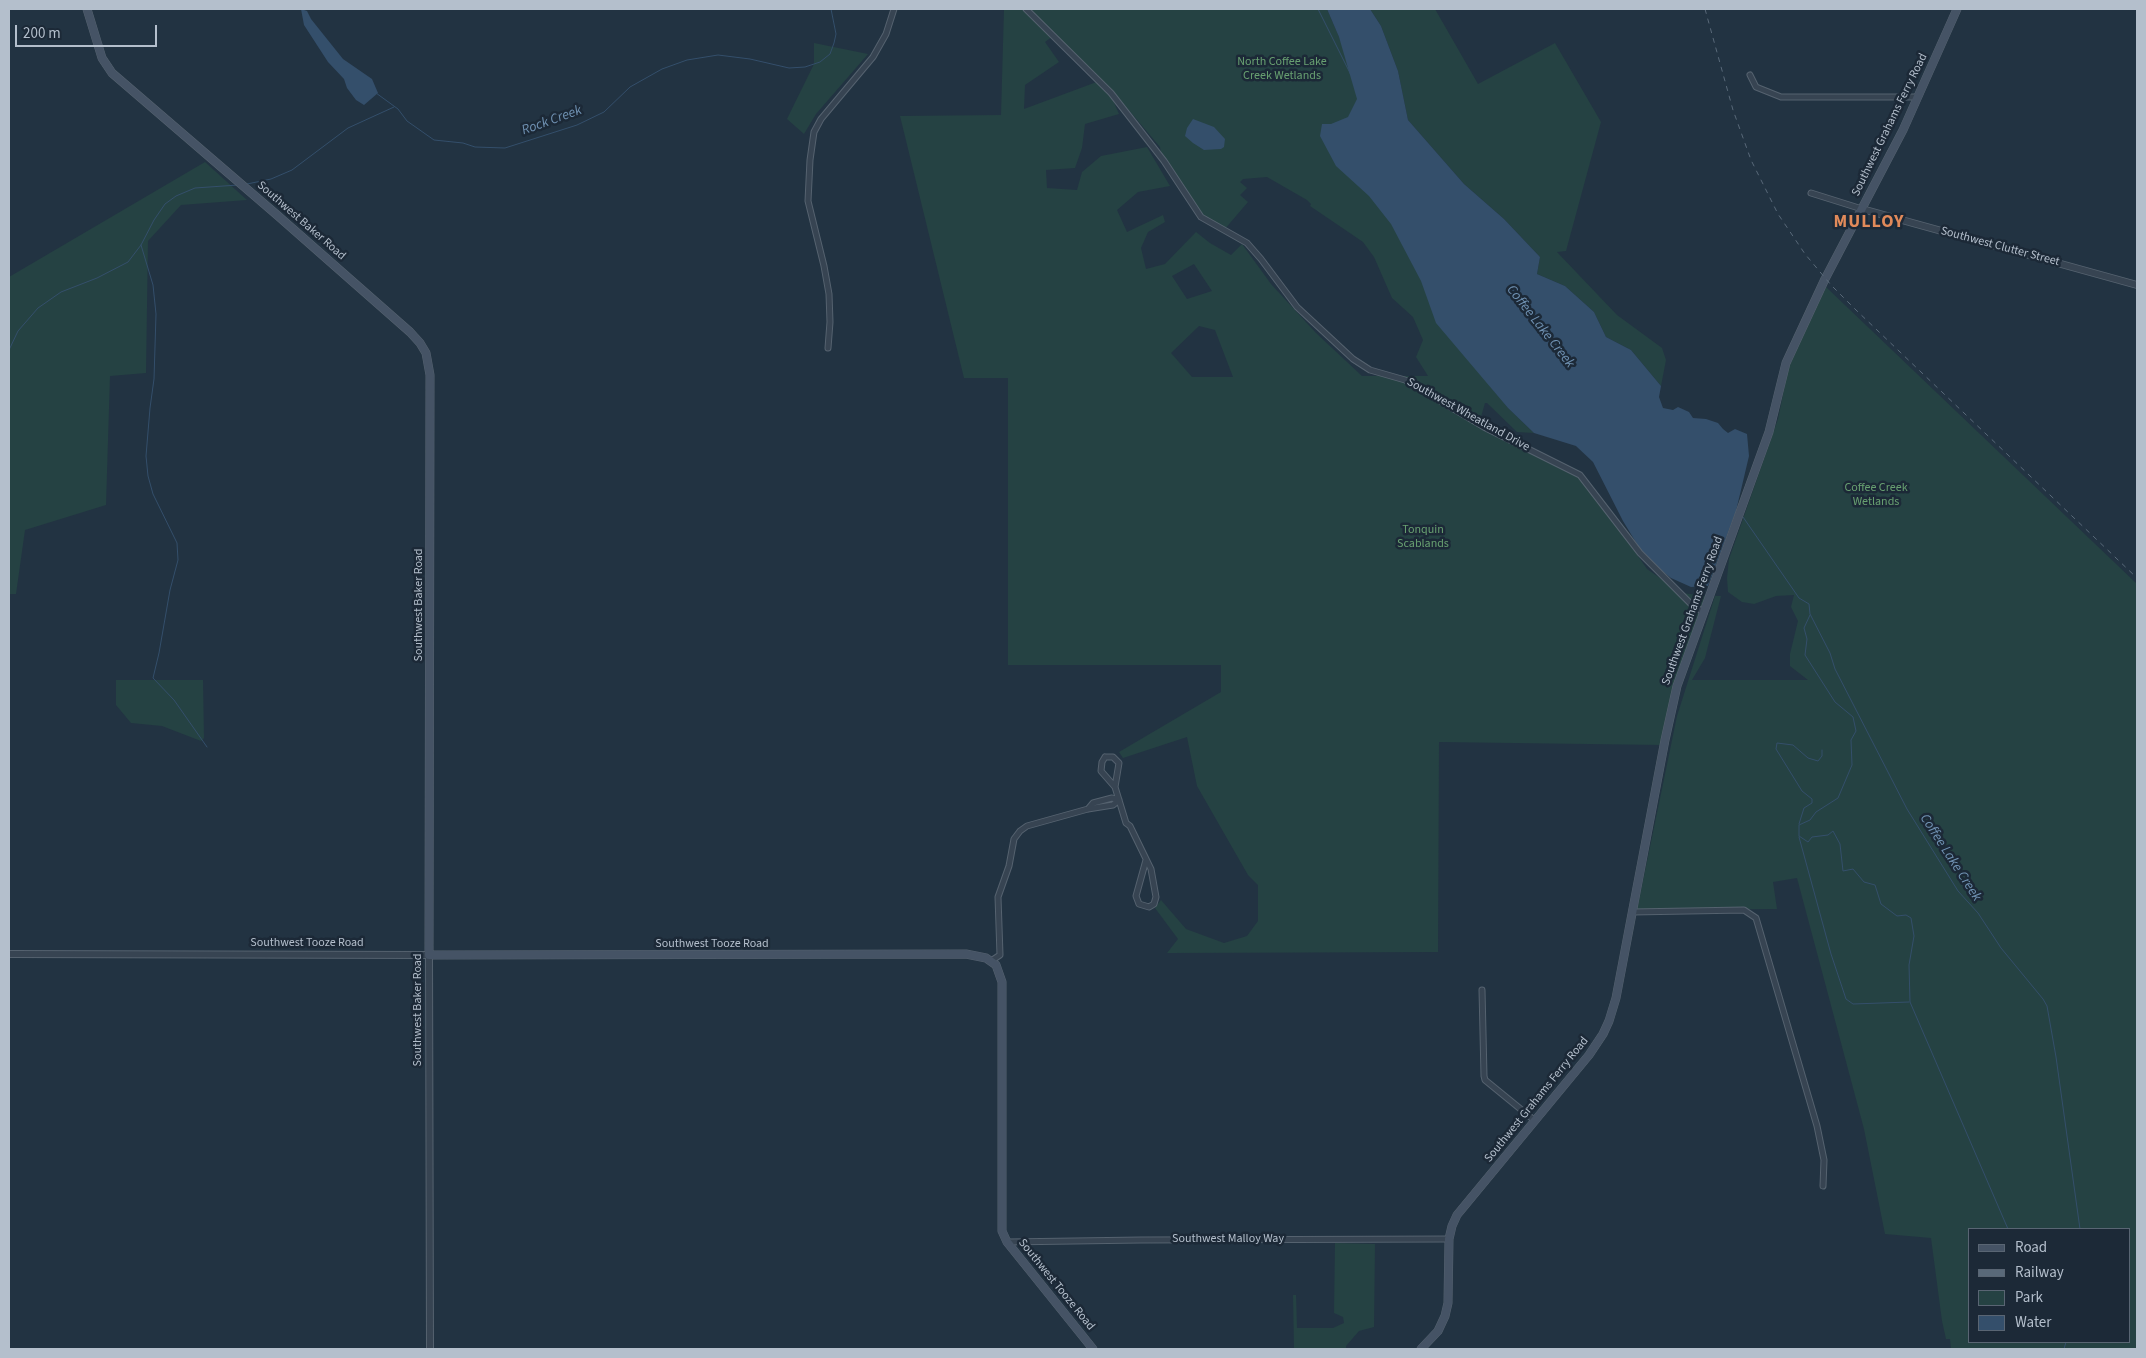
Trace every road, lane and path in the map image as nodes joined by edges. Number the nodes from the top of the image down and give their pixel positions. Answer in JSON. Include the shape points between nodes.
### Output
{"nodes":[{"id":1,"x":87,"y":9,"type":"edge"},
{"id":2,"x":894,"y":9,"type":"edge"},
{"id":3,"x":1026,"y":9,"type":"edge"},
{"id":4,"x":1957,"y":9,"type":"edge"},
{"id":5,"x":1750,"y":75,"type":"dead end"},
{"id":6,"x":1917,"y":97,"type":"junction"},
{"id":7,"x":1811,"y":192,"type":"dead end"},
{"id":8,"x":1862,"y":209,"type":"junction"},
{"id":9,"x":2137,"y":285,"type":"edge"},
{"id":10,"x":828,"y":348,"type":"dead end"},
{"id":11,"x":1704,"y":612,"type":"junction"},
{"id":12,"x":1115,"y":787,"type":"junction"},
{"id":13,"x":1119,"y":800,"type":"junction"},
{"id":14,"x":1146,"y":860,"type":"junction"},
{"id":15,"x":1632,"y":912,"type":"junction"},
{"id":16,"x":9,"y":954,"type":"edge"},
{"id":17,"x":429,"y":955,"type":"junction"},
{"id":18,"x":991,"y":961,"type":"junction"},
{"id":19,"x":1482,"y":990,"type":"dead end"},
{"id":20,"x":1534,"y":1120,"type":"junction"},
{"id":21,"x":1823,"y":1186,"type":"dead end"},
{"id":22,"x":1449,"y":1239,"type":"junction"},
{"id":23,"x":1007,"y":1242,"type":"junction"},
{"id":24,"x":430,"y":1349,"type":"edge"},
{"id":25,"x":1093,"y":1349,"type":"edge"},
{"id":26,"x":1421,"y":1349,"type":"edge"}],
"edges":[{"from":1,"to":17,"type":"main road","name":"Southwest Baker Road","via":[[102,58],[112,73],[402,325],[426,353],[430,375]]},
{"from":2,"to":10,"type":"street","via":[[886,34],[873,57],[821,119],[814,132],[808,201],[829,294]]},
{"from":3,"to":11,"type":"street","name":"Southwest Wheatland Drive","via":[[1111,93],[1164,161],[1201,217],[1248,244],[1297,307],[1353,359],[1372,371],[1405,380],[1484,427],[1580,475],[1640,553]]},
{"from":4,"to":6,"type":"main road","name":"Southwest Grahams Ferry Road"},
{"from":5,"to":6,"type":"street","via":[[1756,87],[1781,97]]},
{"from":6,"to":8,"type":"main road","name":"Southwest Grahams Ferry Road"},
{"from":7,"to":8,"type":"street"},
{"from":8,"to":9,"type":"street","name":"Southwest Clutter Street"},
{"from":8,"to":11,"type":"main road","name":"Southwest Grahams Ferry Road","via":[[1815,298],[1788,358],[1771,425]]},
{"from":11,"to":15,"type":"main road","name":"Southwest Grahams Ferry Road","via":[[1673,701]]},
{"from":12,"to":12,"type":"street","via":[[1119,763],[1113,756],[1105,757],[1101,771]]},
{"from":12,"to":13,"type":"street"},
{"from":13,"to":14,"type":"street","via":[[1126,823]]},
{"from":13,"to":18,"type":"street","via":[[1113,805],[1027,826],[1020,831],[1014,839],[998,897],[1000,955]]},
{"from":14,"to":14,"type":"street","via":[[1156,893],[1155,902],[1149,908],[1139,904],[1136,896]]},
{"from":15,"to":20,"type":"main road","name":"Southwest Grahams Ferry Road","via":[[1616,998],[1607,1027],[1589,1055]]},
{"from":15,"to":21,"type":"street","via":[[1744,910],[1756,918],[1817,1126],[1824,1160]]},
{"from":16,"to":17,"type":"street","name":"Southwest Tooze Road"},
{"from":17,"to":18,"type":"main road","name":"Southwest Tooze Road","via":[[966,954]]},
{"from":17,"to":24,"type":"street","name":"Southwest Baker Road"},
{"from":18,"to":23,"type":"main road","name":"Southwest Tooze Road","via":[[999,970],[1002,982],[1001,1222]]},
{"from":19,"to":20,"type":"street","via":[[1485,1080]]},
{"from":20,"to":22,"type":"main road","name":"Southwest Grahams Ferry Road","via":[[1457,1215]]},
{"from":22,"to":23,"type":"street","name":"Southwest Malloy Way"},
{"from":22,"to":26,"type":"main road","name":"Southwest Grahams Ferry Road","via":[[1446,1316],[1438,1331]]},
{"from":23,"to":25,"type":"main road","name":"Southwest Tooze Road"}]}
